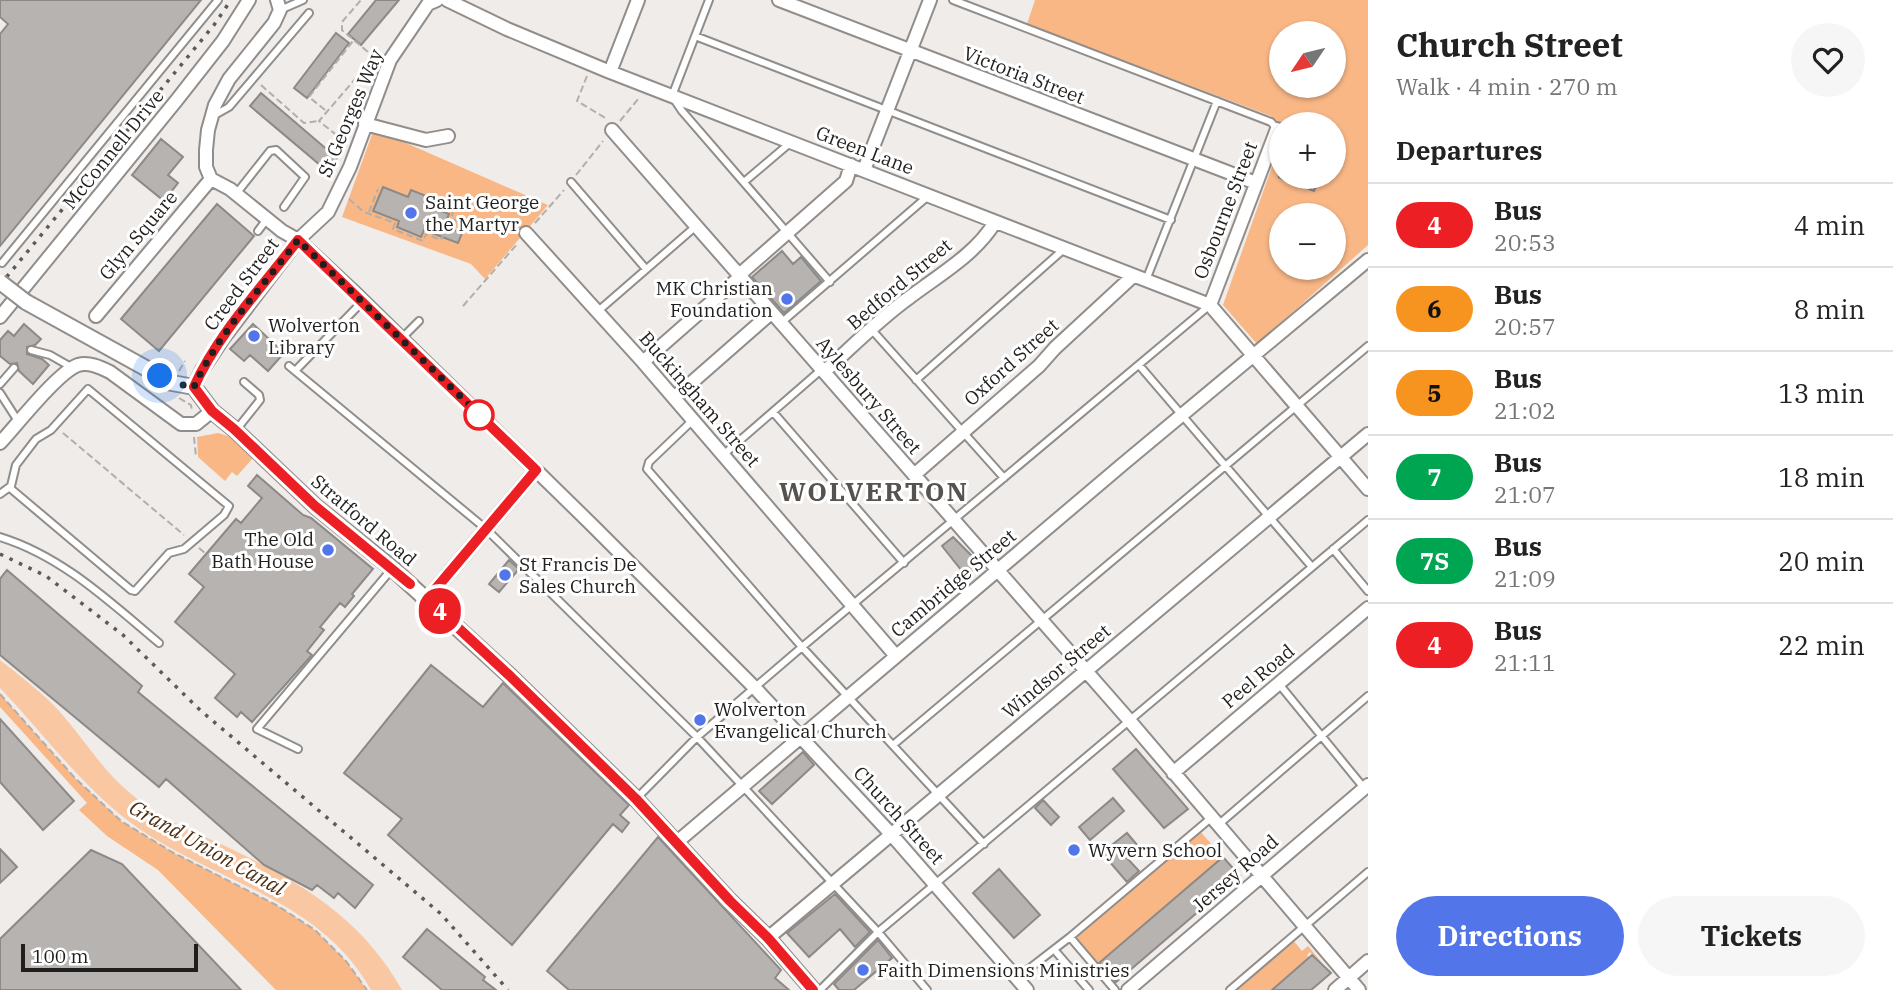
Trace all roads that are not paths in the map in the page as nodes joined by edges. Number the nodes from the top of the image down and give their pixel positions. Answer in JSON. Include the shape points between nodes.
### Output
{"nodes":[{"id":1,"x":218,"y":0,"type":"edge"},
{"id":2,"x":248,"y":0,"type":"edge"},
{"id":3,"x":303,"y":0,"type":"edge"},
{"id":4,"x":437,"y":0,"type":"edge"},
{"id":5,"x":447,"y":0,"type":"edge"},
{"id":6,"x":638,"y":0,"type":"edge"},
{"id":7,"x":709,"y":0,"type":"edge"},
{"id":8,"x":779,"y":0,"type":"edge"},
{"id":9,"x":930,"y":0,"type":"edge"},
{"id":10,"x":953,"y":0,"type":"edge"},
{"id":11,"x":278,"y":5,"type":"edge"},
{"id":12,"x":309,"y":13,"type":"dead end"},
{"id":13,"x":695,"y":36,"type":"junction"},
{"id":14,"x":910,"y":51,"type":"junction"},
{"id":15,"x":610,"y":72,"type":"junction"},
{"id":16,"x":672,"y":96,"type":"junction"},
{"id":17,"x":1217,"y":101,"type":"junction"},
{"id":18,"x":887,"y":111,"type":"junction"},
{"id":19,"x":212,"y":117,"type":"junction"},
{"id":20,"x":1269,"y":121,"type":"edge"},
{"id":21,"x":365,"y":124,"type":"junction"},
{"id":22,"x":615,"y":128,"type":"road end"},
{"id":23,"x":448,"y":136,"type":"dead end"},
{"id":24,"x":791,"y":142,"type":"junction"},
{"id":25,"x":1269,"y":150,"type":"edge"},
{"id":26,"x":1193,"y":160,"type":"junction"},
{"id":27,"x":858,"y":168,"type":"junction"},
{"id":28,"x":211,"y":179,"type":"junction"},
{"id":29,"x":571,"y":182,"type":"road end"},
{"id":30,"x":744,"y":182,"type":"junction"},
{"id":31,"x":1256,"y":183,"type":"junction"},
{"id":32,"x":236,"y":194,"type":"junction"},
{"id":33,"x":929,"y":195,"type":"junction"},
{"id":34,"x":284,"y":207,"type":"dead end"},
{"id":35,"x":267,"y":219,"type":"junction"},
{"id":36,"x":1171,"y":220,"type":"junction"},
{"id":37,"x":995,"y":222,"type":"junction"},
{"id":38,"x":695,"y":227,"type":"junction"},
{"id":39,"x":258,"y":231,"type":"dead end"},
{"id":40,"x":787,"y":232,"type":"junction"},
{"id":41,"x":525,"y":235,"type":"road end"},
{"id":42,"x":298,"y":240,"type":"junction"},
{"id":43,"x":1065,"y":248,"type":"junction"},
{"id":44,"x":1368,"y":260,"type":"edge"},
{"id":45,"x":2,"y":263,"type":"dead end"},
{"id":46,"x":646,"y":269,"type":"junction"},
{"id":47,"x":739,"y":276,"type":"junction"},
{"id":48,"x":1133,"y":276,"type":"junction"},
{"id":49,"x":1146,"y":280,"type":"junction"},
{"id":50,"x":0,"y":282,"type":"edge"},
{"id":51,"x":830,"y":282,"type":"junction"},
{"id":52,"x":363,"y":301,"type":"junction"},
{"id":53,"x":1210,"y":305,"type":"junction"},
{"id":54,"x":597,"y":312,"type":"junction"},
{"id":55,"x":96,"y":316,"type":"dead end"},
{"id":56,"x":0,"y":317,"type":"edge"},
{"id":57,"x":776,"y":318,"type":"junction"},
{"id":58,"x":419,"y":321,"type":"dead end"},
{"id":59,"x":872,"y":330,"type":"junction"},
{"id":60,"x":401,"y":339,"type":"junction"},
{"id":61,"x":1368,"y":346,"type":"edge"},
{"id":62,"x":32,"y":350,"type":"dead end"},
{"id":63,"x":1255,"y":355,"type":"junction"},
{"id":64,"x":643,"y":362,"type":"junction"},
{"id":65,"x":1139,"y":365,"type":"junction"},
{"id":66,"x":14,"y":368,"type":"dead end"},
{"id":67,"x":72,"y":368,"type":"junction"},
{"id":68,"x":822,"y":371,"type":"junction"},
{"id":69,"x":916,"y":380,"type":"junction"},
{"id":70,"x":244,"y":382,"type":"dead end"},
{"id":71,"x":0,"y":384,"type":"edge"},
{"id":72,"x":194,"y":387,"type":"junction"},
{"id":73,"x":0,"y":393,"type":"edge"},
{"id":74,"x":674,"y":398,"type":"junction"},
{"id":75,"x":1297,"y":405,"type":"junction"},
{"id":76,"x":212,"y":411,"type":"junction"},
{"id":77,"x":773,"y":412,"type":"junction"},
{"id":78,"x":1183,"y":416,"type":"junction"},
{"id":79,"x":693,"y":420,"type":"junction"},
{"id":80,"x":19,"y":422,"type":"junction"},
{"id":81,"x":235,"y":430,"type":"junction"},
{"id":82,"x":962,"y":432,"type":"junction"},
{"id":83,"x":1368,"y":434,"type":"edge"},
{"id":84,"x":0,"y":443,"type":"edge"},
{"id":85,"x":723,"y":455,"type":"junction"},
{"id":86,"x":1341,"y":457,"type":"junction"},
{"id":87,"x":1226,"y":465,"type":"junction"},
{"id":88,"x":536,"y":470,"type":"junction"},
{"id":89,"x":914,"y":475,"type":"junction"},
{"id":90,"x":1003,"y":478,"type":"junction"},
{"id":91,"x":10,"y":488,"type":"junction"},
{"id":92,"x":1368,"y":489,"type":"edge"},
{"id":93,"x":0,"y":494,"type":"edge"},
{"id":94,"x":1268,"y":516,"type":"junction"},
{"id":95,"x":1368,"y":520,"type":"edge"},
{"id":96,"x":953,"y":521,"type":"junction"},
{"id":97,"x":486,"y":529,"type":"junction"},
{"id":98,"x":0,"y":537,"type":"edge"},
{"id":99,"x":1333,"y":549,"type":"junction"},
{"id":100,"x":904,"y":563,"type":"junction"},
{"id":101,"x":1312,"y":567,"type":"junction"},
{"id":102,"x":393,"y":569,"type":"junction"},
{"id":103,"x":998,"y":571,"type":"junction"},
{"id":104,"x":1368,"y":591,"type":"edge"},
{"id":105,"x":427,"y":599,"type":"junction"},
{"id":106,"x":853,"y":606,"type":"junction"},
{"id":107,"x":1368,"y":608,"type":"edge"},
{"id":108,"x":1041,"y":621,"type":"junction"},
{"id":109,"x":159,"y":643,"type":"dead end"},
{"id":110,"x":802,"y":647,"type":"junction"},
{"id":111,"x":896,"y":656,"type":"junction"},
{"id":112,"x":1086,"y":671,"type":"junction"},
{"id":113,"x":1279,"y":684,"type":"junction"},
{"id":114,"x":755,"y":688,"type":"junction"},
{"id":115,"x":848,"y":696,"type":"junction"},
{"id":116,"x":1368,"y":696,"type":"edge"},
{"id":117,"x":1129,"y":720,"type":"junction"},
{"id":118,"x":1320,"y":736,"type":"junction"},
{"id":119,"x":697,"y":737,"type":"junction"},
{"id":120,"x":800,"y":737,"type":"junction"},
{"id":121,"x":893,"y":745,"type":"junction"},
{"id":122,"x":298,"y":748,"type":"dead end"},
{"id":123,"x":1173,"y":773,"type":"junction"},
{"id":124,"x":742,"y":786,"type":"junction"},
{"id":125,"x":1366,"y":790,"type":"edge"},
{"id":126,"x":940,"y":794,"type":"junction"},
{"id":127,"x":636,"y":799,"type":"junction"},
{"id":128,"x":1214,"y":821,"type":"junction"},
{"id":129,"x":891,"y":834,"type":"junction"},
{"id":130,"x":677,"y":842,"type":"junction"},
{"id":131,"x":984,"y":844,"type":"junction"},
{"id":132,"x":1368,"y":872,"type":"edge"},
{"id":133,"x":1261,"y":875,"type":"junction"},
{"id":134,"x":832,"y":883,"type":"junction"},
{"id":135,"x":935,"y":884,"type":"junction"},
{"id":136,"x":1305,"y":925,"type":"junction"},
{"id":137,"x":878,"y":932,"type":"junction"},
{"id":138,"x":1070,"y":937,"type":"junction"},
{"id":139,"x":768,"y":938,"type":"junction"},
{"id":140,"x":1057,"y":954,"type":"dead end"},
{"id":141,"x":1368,"y":961,"type":"edge"},
{"id":142,"x":1017,"y":978,"type":"junction"},
{"id":143,"x":1349,"y":978,"type":"junction"},
{"id":144,"x":813,"y":990,"type":"edge"},
{"id":145,"x":820,"y":990,"type":"edge"},
{"id":146,"x":927,"y":990,"type":"edge"},
{"id":147,"x":1027,"y":990,"type":"edge"},
{"id":148,"x":1088,"y":990,"type":"edge"},
{"id":149,"x":1115,"y":990,"type":"edge"},
{"id":150,"x":1129,"y":990,"type":"edge"},
{"id":151,"x":1230,"y":990,"type":"edge"},
{"id":152,"x":1335,"y":990,"type":"edge"},
{"id":153,"x":1359,"y":990,"type":"edge"}],
"edges":[{"from":1,"to":45,"type":"lane"},
{"from":2,"to":56,"type":"street","name":"McConnell Drive","via":[[184,91]]},
{"from":3,"to":11,"type":"lane"},
{"from":4,"to":21,"type":"street","name":"St Georges Way","via":[[428,4],[390,60]]},
{"from":5,"to":15,"type":"street","name":"Green Lane"},
{"from":6,"to":15,"type":"street"},
{"from":7,"to":13,"type":"lane"},
{"from":8,"to":14,"type":"street","name":"Victoria Street"},
{"from":9,"to":14,"type":"street"},
{"from":10,"to":17,"type":"lane"},
{"from":11,"to":19,"type":"street","via":[[274,23],[229,79]]},
{"from":12,"to":19,"type":"lane","via":[[229,107]]},
{"from":13,"to":16,"type":"lane"},
{"from":13,"to":18,"type":"lane"},
{"from":14,"to":18,"type":"street"},
{"from":14,"to":26,"type":"street","name":"Victoria Street"},
{"from":15,"to":16,"type":"street","name":"Green Lane"},
{"from":16,"to":24,"type":"street","name":"Green Lane"},
{"from":16,"to":30,"type":"lane"},
{"from":17,"to":20,"type":"lane"},
{"from":17,"to":26,"type":"lane"},
{"from":18,"to":27,"type":"street"},
{"from":18,"to":36,"type":"lane"},
{"from":19,"to":28,"type":"street","via":[[206,150]]},
{"from":21,"to":23,"type":"street","via":[[426,140]]},
{"from":21,"to":42,"type":"street","name":"St Georges Way","via":[[328,212]]},
{"from":22,"to":38,"type":"street","name":"Aylesbury Street"},
{"from":24,"to":27,"type":"street","name":"Green Lane"},
{"from":24,"to":30,"type":"lane"},
{"from":25,"to":31,"type":"street","name":"Osbourne Street"},
{"from":26,"to":31,"type":"street","name":"Victoria Street"},
{"from":26,"to":36,"type":"lane"},
{"from":27,"to":33,"type":"street","name":"Green Lane"},
{"from":27,"to":40,"type":"street"},
{"from":28,"to":32,"type":"street","name":"Church Street"},
{"from":28,"to":55,"type":"street","name":"Glyn Square"},
{"from":29,"to":46,"type":"lane"},
{"from":30,"to":40,"type":"lane"},
{"from":31,"to":53,"type":"street","name":"Osbourne Street"},
{"from":32,"to":34,"type":"lane","via":[[270,150],[276,150],[305,177]]},
{"from":32,"to":35,"type":"street","name":"Church Street"},
{"from":33,"to":37,"type":"street","name":"Green Lane"},
{"from":33,"to":51,"type":"lane"},
{"from":35,"to":39,"type":"lane"},
{"from":35,"to":42,"type":"street","name":"Church Street"},
{"from":36,"to":49,"type":"lane"},
{"from":37,"to":43,"type":"street","name":"Green Lane"},
{"from":37,"to":59,"type":"street","name":"Bedford Street","via":[[987,235]]},
{"from":38,"to":46,"type":"lane"},
{"from":38,"to":47,"type":"street","name":"Aylesbury Street"},
{"from":40,"to":47,"type":"street"},
{"from":40,"to":51,"type":"lane"},
{"from":41,"to":54,"type":"street","name":"Buckingham Street"},
{"from":42,"to":52,"type":"street","name":"Church Street"},
{"from":42,"to":72,"type":"street","name":"Creed Street","via":[[222,340]]},
{"from":43,"to":48,"type":"street","name":"Green Lane"},
{"from":43,"to":69,"type":"lane"},
{"from":44,"to":63,"type":"street","name":"Cambridge Street"},
{"from":46,"to":54,"type":"lane"},
{"from":47,"to":57,"type":"street","name":"Aylesbury Street"},
{"from":47,"to":64,"type":"street"},
{"from":48,"to":49,"type":"street","name":"Green Lane"},
{"from":48,"to":82,"type":"street","name":"Oxford Street"},
{"from":49,"to":53,"type":"street","name":"Green Lane"},
{"from":50,"to":72,"type":"street","bridge":true,"via":[[26,302],[172,383]]},
{"from":51,"to":57,"type":"lane"},
{"from":52,"to":60,"type":"street","name":"Church Street"},
{"from":52,"to":97,"type":"lane","via":[[292,368]]},
{"from":53,"to":63,"type":"street","name":"Green Lane"},
{"from":53,"to":65,"type":"lane"},
{"from":54,"to":64,"type":"street","name":"Buckingham Street"},
{"from":57,"to":68,"type":"street","name":"Aylesbury Street"},
{"from":57,"to":74,"type":"street"},
{"from":58,"to":60,"type":"lane"},
{"from":59,"to":68,"type":"street","name":"Bedford Street"},
{"from":59,"to":69,"type":"lane"},
{"from":60,"to":88,"type":"street","name":"Church Street"},
{"from":61,"to":75,"type":"lane"},
{"from":62,"to":67,"type":"lane"},
{"from":63,"to":75,"type":"street","name":"Green Lane"},
{"from":63,"to":78,"type":"street","name":"Cambridge Street"},
{"from":64,"to":74,"type":"street","name":"Buckingham Street"},
{"from":65,"to":78,"type":"lane"},
{"from":65,"to":90,"type":"lane"},
{"from":66,"to":71,"type":"lane"},
{"from":67,"to":76,"type":"street","via":[[81,364],[110,372],[181,424],[202,422]]},
{"from":67,"to":80,"type":"street"},
{"from":68,"to":77,"type":"lane"},
{"from":68,"to":89,"type":"street","name":"Aylesbury Street"},
{"from":69,"to":82,"type":"lane"},
{"from":70,"to":81,"type":"lane","via":[[260,400]]},
{"from":72,"to":76,"type":"street","name":"Stratford Road"},
{"from":73,"to":80,"type":"lane"},
{"from":74,"to":79,"type":"street","name":"Buckingham Street"},
{"from":75,"to":86,"type":"street","name":"Green Lane"},
{"from":75,"to":87,"type":"lane"},
{"from":76,"to":81,"type":"street","name":"Stratford Road"},
{"from":77,"to":85,"type":"lane"},
{"from":77,"to":100,"type":"lane"},
{"from":78,"to":87,"type":"lane"},
{"from":78,"to":103,"type":"street","name":"Cambridge Street"},
{"from":79,"to":85,"type":"street","name":"Buckingham Street"},
{"from":79,"to":110,"type":"lane","via":[[649,462],[648,469]]},
{"from":80,"to":84,"type":"street"},
{"from":81,"to":102,"type":"street","name":"Stratford Road","via":[[315,506]]},
{"from":82,"to":89,"type":"street","name":"Oxford Street"},
{"from":82,"to":90,"type":"lane"},
{"from":83,"to":86,"type":"street","name":"Windsor Street"},
{"from":85,"to":106,"type":"street","name":"Buckingham Street"},
{"from":86,"to":92,"type":"street","name":"Green Lane"},
{"from":86,"to":94,"type":"street","name":"Windsor Street"},
{"from":87,"to":94,"type":"lane"},
{"from":87,"to":108,"type":"lane"},
{"from":88,"to":97,"type":"street"},
{"from":88,"to":114,"type":"street","name":"Church Street"},
{"from":89,"to":96,"type":"street","name":"Aylesbury Street"},
{"from":90,"to":96,"type":"lane"},
{"from":91,"to":91,"type":"lane","via":[[16,465],[36,439],[88,389],[229,506],[179,552],[169,553],[139,590],[131,590]]},
{"from":91,"to":93,"type":"lane"},
{"from":94,"to":101,"type":"lane"},
{"from":94,"to":112,"type":"street","name":"Windsor Street"},
{"from":95,"to":99,"type":"lane"},
{"from":96,"to":100,"type":"lane"},
{"from":96,"to":103,"type":"street","name":"Aylesbury Street"},
{"from":97,"to":105,"type":"street"},
{"from":97,"to":119,"type":"lane"},
{"from":98,"to":109,"type":"lane","via":[[45,556],[76,576]]},
{"from":99,"to":101,"type":"lane"},
{"from":99,"to":104,"type":"lane"},
{"from":100,"to":106,"type":"lane"},
{"from":101,"to":117,"type":"lane"},
{"from":102,"to":105,"type":"street","name":"Stratford Road"},
{"from":102,"to":122,"type":"lane","via":[[257,729]]},
{"from":103,"to":108,"type":"street","name":"Aylesbury Street"},
{"from":103,"to":111,"type":"street","name":"Cambridge Street"},
{"from":105,"to":127,"type":"street","name":"Stratford Road"},
{"from":106,"to":110,"type":"lane"},
{"from":106,"to":111,"type":"street","name":"Buckingham Street"},
{"from":107,"to":113,"type":"street","name":"Peel Road"},
{"from":108,"to":112,"type":"street","name":"Aylesbury Street"},
{"from":108,"to":121,"type":"lane"},
{"from":110,"to":114,"type":"lane"},
{"from":110,"to":115,"type":"lane"},
{"from":111,"to":115,"type":"street","name":"Cambridge Street"},
{"from":112,"to":117,"type":"street","name":"Aylesbury Street"},
{"from":112,"to":126,"type":"street","name":"Windsor Street"},
{"from":113,"to":118,"type":"lane"},
{"from":113,"to":123,"type":"street","name":"Peel Road"},
{"from":114,"to":119,"type":"lane"},
{"from":114,"to":120,"type":"street","name":"Church Street"},
{"from":115,"to":120,"type":"street","name":"Cambridge Street"},
{"from":115,"to":121,"type":"lane"},
{"from":116,"to":118,"type":"lane"},
{"from":117,"to":123,"type":"street","name":"Aylesbury Street"},
{"from":117,"to":131,"type":"lane"},
{"from":118,"to":125,"type":"lane"},
{"from":118,"to":128,"type":"lane"},
{"from":119,"to":124,"type":"lane"},
{"from":119,"to":127,"type":"lane"},
{"from":120,"to":124,"type":"street","name":"Cambridge Street"},
{"from":120,"to":129,"type":"street","name":"Church Street"},
{"from":121,"to":126,"type":"lane"},
{"from":123,"to":128,"type":"street","name":"Aylesbury Street"},
{"from":124,"to":130,"type":"street","name":"Cambridge Street"},
{"from":124,"to":134,"type":"lane"},
{"from":125,"to":133,"type":"street","name":"Jersey Road"},
{"from":126,"to":129,"type":"street","name":"Windsor Street"},
{"from":126,"to":131,"type":"lane"},
{"from":127,"to":130,"type":"street","name":"Stratford Road"},
{"from":128,"to":133,"type":"street","name":"Aylesbury Street"},
{"from":128,"to":138,"type":"lane"},
{"from":129,"to":134,"type":"street","name":"Windsor Street"},
{"from":129,"to":135,"type":"street","name":"Church Street"},
{"from":130,"to":139,"type":"street","name":"Stratford Road"},
{"from":131,"to":135,"type":"lane"},
{"from":132,"to":136,"type":"lane"},
{"from":133,"to":136,"type":"street","name":"Aylesbury Street"},
{"from":133,"to":150,"type":"street","name":"Jersey Road"},
{"from":134,"to":137,"type":"lane"},
{"from":134,"to":139,"type":"street","name":"Windsor Street"},
{"from":135,"to":137,"type":"lane"},
{"from":135,"to":142,"type":"street","name":"Church Street"},
{"from":136,"to":143,"type":"street","name":"Aylesbury Street"},
{"from":136,"to":151,"type":"lane"},
{"from":137,"to":145,"type":"lane"},
{"from":137,"to":146,"type":"lane"},
{"from":138,"to":142,"type":"lane"},
{"from":138,"to":149,"type":"lane"},
{"from":139,"to":144,"type":"street","name":"Stratford Road"},
{"from":140,"to":148,"type":"lane"},
{"from":141,"to":143,"type":"street"},
{"from":142,"to":147,"type":"street","name":"Church Street"},
{"from":143,"to":152,"type":"street"},
{"from":143,"to":153,"type":"street","name":"Aylesbury Street"}]}
